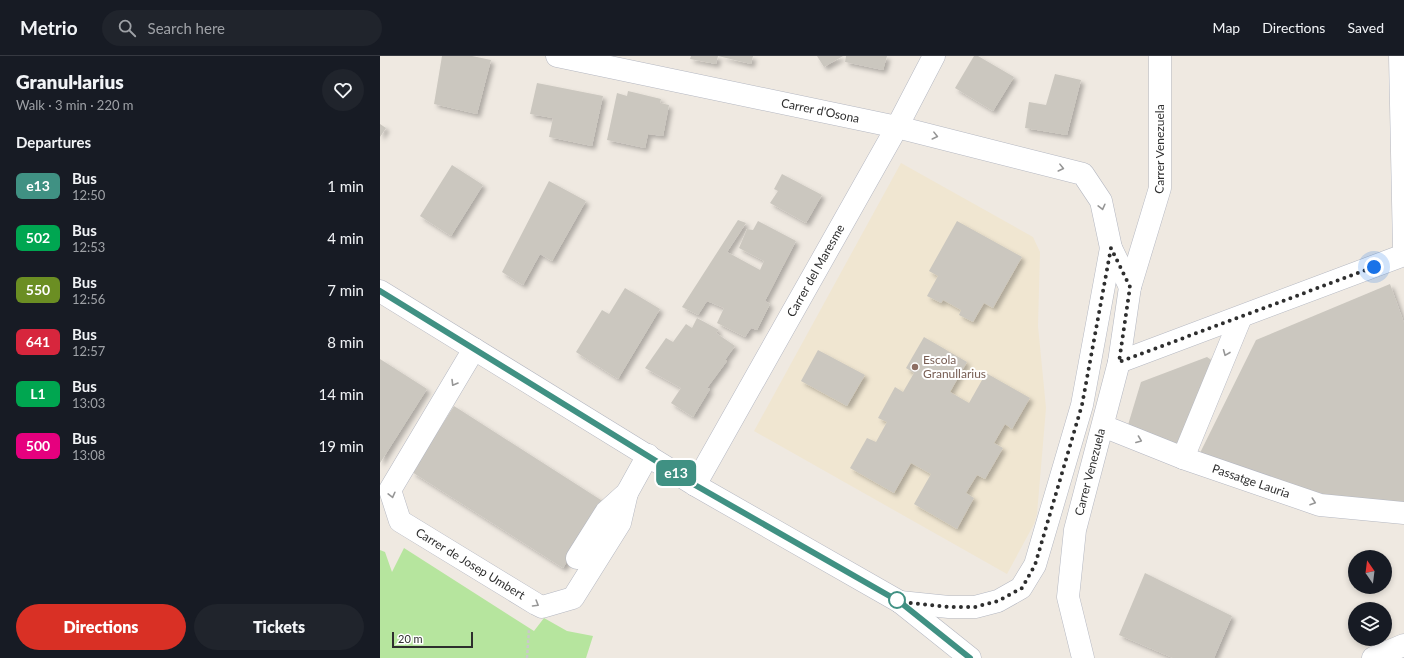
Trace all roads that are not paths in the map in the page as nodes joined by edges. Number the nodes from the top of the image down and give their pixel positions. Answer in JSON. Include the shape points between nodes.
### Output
{"nodes":[{"id":1,"x":557,"y":56,"type":"edge"},
{"id":2,"x":934,"y":56,"type":"edge"},
{"id":3,"x":1160,"y":56,"type":"edge"},
{"id":4,"x":1400,"y":56,"type":"edge"},
{"id":5,"x":897,"y":127,"type":"junction"},
{"id":6,"x":1111,"y":248,"type":"junction"},
{"id":7,"x":1404,"y":248,"type":"edge"},
{"id":8,"x":1404,"y":256,"type":"edge"},
{"id":9,"x":1130,"y":287,"type":"junction"},
{"id":10,"x":380,"y":291,"type":"edge"},
{"id":11,"x":1241,"y":317,"type":"junction"},
{"id":12,"x":474,"y":350,"type":"junction"},
{"id":13,"x":1119,"y":362,"type":"junction"},
{"id":14,"x":1103,"y":426,"type":"junction"},
{"id":15,"x":648,"y":455,"type":"junction"},
{"id":16,"x":1183,"y":458,"type":"junction"},
{"id":17,"x":695,"y":485,"type":"junction"},
{"id":18,"x":627,"y":493,"type":"junction"},
{"id":19,"x":1404,"y":513,"type":"edge"},
{"id":20,"x":577,"y":558,"type":"dead end"},
{"id":21,"x":900,"y":602,"type":"junction"},
{"id":22,"x":1404,"y":645,"type":"edge"},
{"id":23,"x":970,"y":658,"type":"edge"},
{"id":24,"x":1083,"y":658,"type":"edge"},
{"id":25,"x":1373,"y":658,"type":"edge"}],
"edges":[{"from":1,"to":5,"type":"street","name":"Carrer d'Osona"},
{"from":2,"to":5,"type":"street","name":"Carrer del Maresme"},
{"from":3,"to":9,"type":"street","name":"Carrer Venezuela","via":[[1160,188]]},
{"from":4,"to":7,"type":"street"},
{"from":5,"to":6,"type":"street","name":"Carrer d'Osona","one_way":true,"via":[[1083,174],[1101,201]]},
{"from":5,"to":17,"type":"street","name":"Carrer del Maresme"},
{"from":6,"to":9,"type":"street"},
{"from":6,"to":21,"type":"street","via":[[1082,405],[1035,565],[1022,588],[998,601],[975,607]]},
{"from":8,"to":11,"type":"street"},
{"from":9,"to":13,"type":"street","name":"Carrer Venezuela"},
{"from":10,"to":12,"type":"street"},
{"from":11,"to":13,"type":"street"},
{"from":11,"to":16,"type":"street","one_way":true},
{"from":12,"to":15,"type":"street"},
{"from":12,"to":18,"type":"street","name":"Carrer de Josep Umbert","one_way":true,"via":[[390,490],[400,521],[542,607],[573,598],[620,523]]},
{"from":13,"to":14,"type":"street","name":"Carrer Venezuela"},
{"from":14,"to":16,"type":"street","name":"Passatge Lauria","one_way":true},
{"from":14,"to":24,"type":"street","name":"Carrer Venezuela","via":[[1075,530],[1068,597]]},
{"from":15,"to":17,"type":"street"},
{"from":15,"to":18,"type":"street","name":"Carrer de Josep Umbert"},
{"from":16,"to":19,"type":"street","name":"Passatge Lauria","one_way":true,"via":[[1320,505]]},
{"from":17,"to":21,"type":"street"},
{"from":18,"to":20,"type":"street","via":[[606,512]]},
{"from":21,"to":23,"type":"street"},
{"from":22,"to":25,"type":"street"}]}
